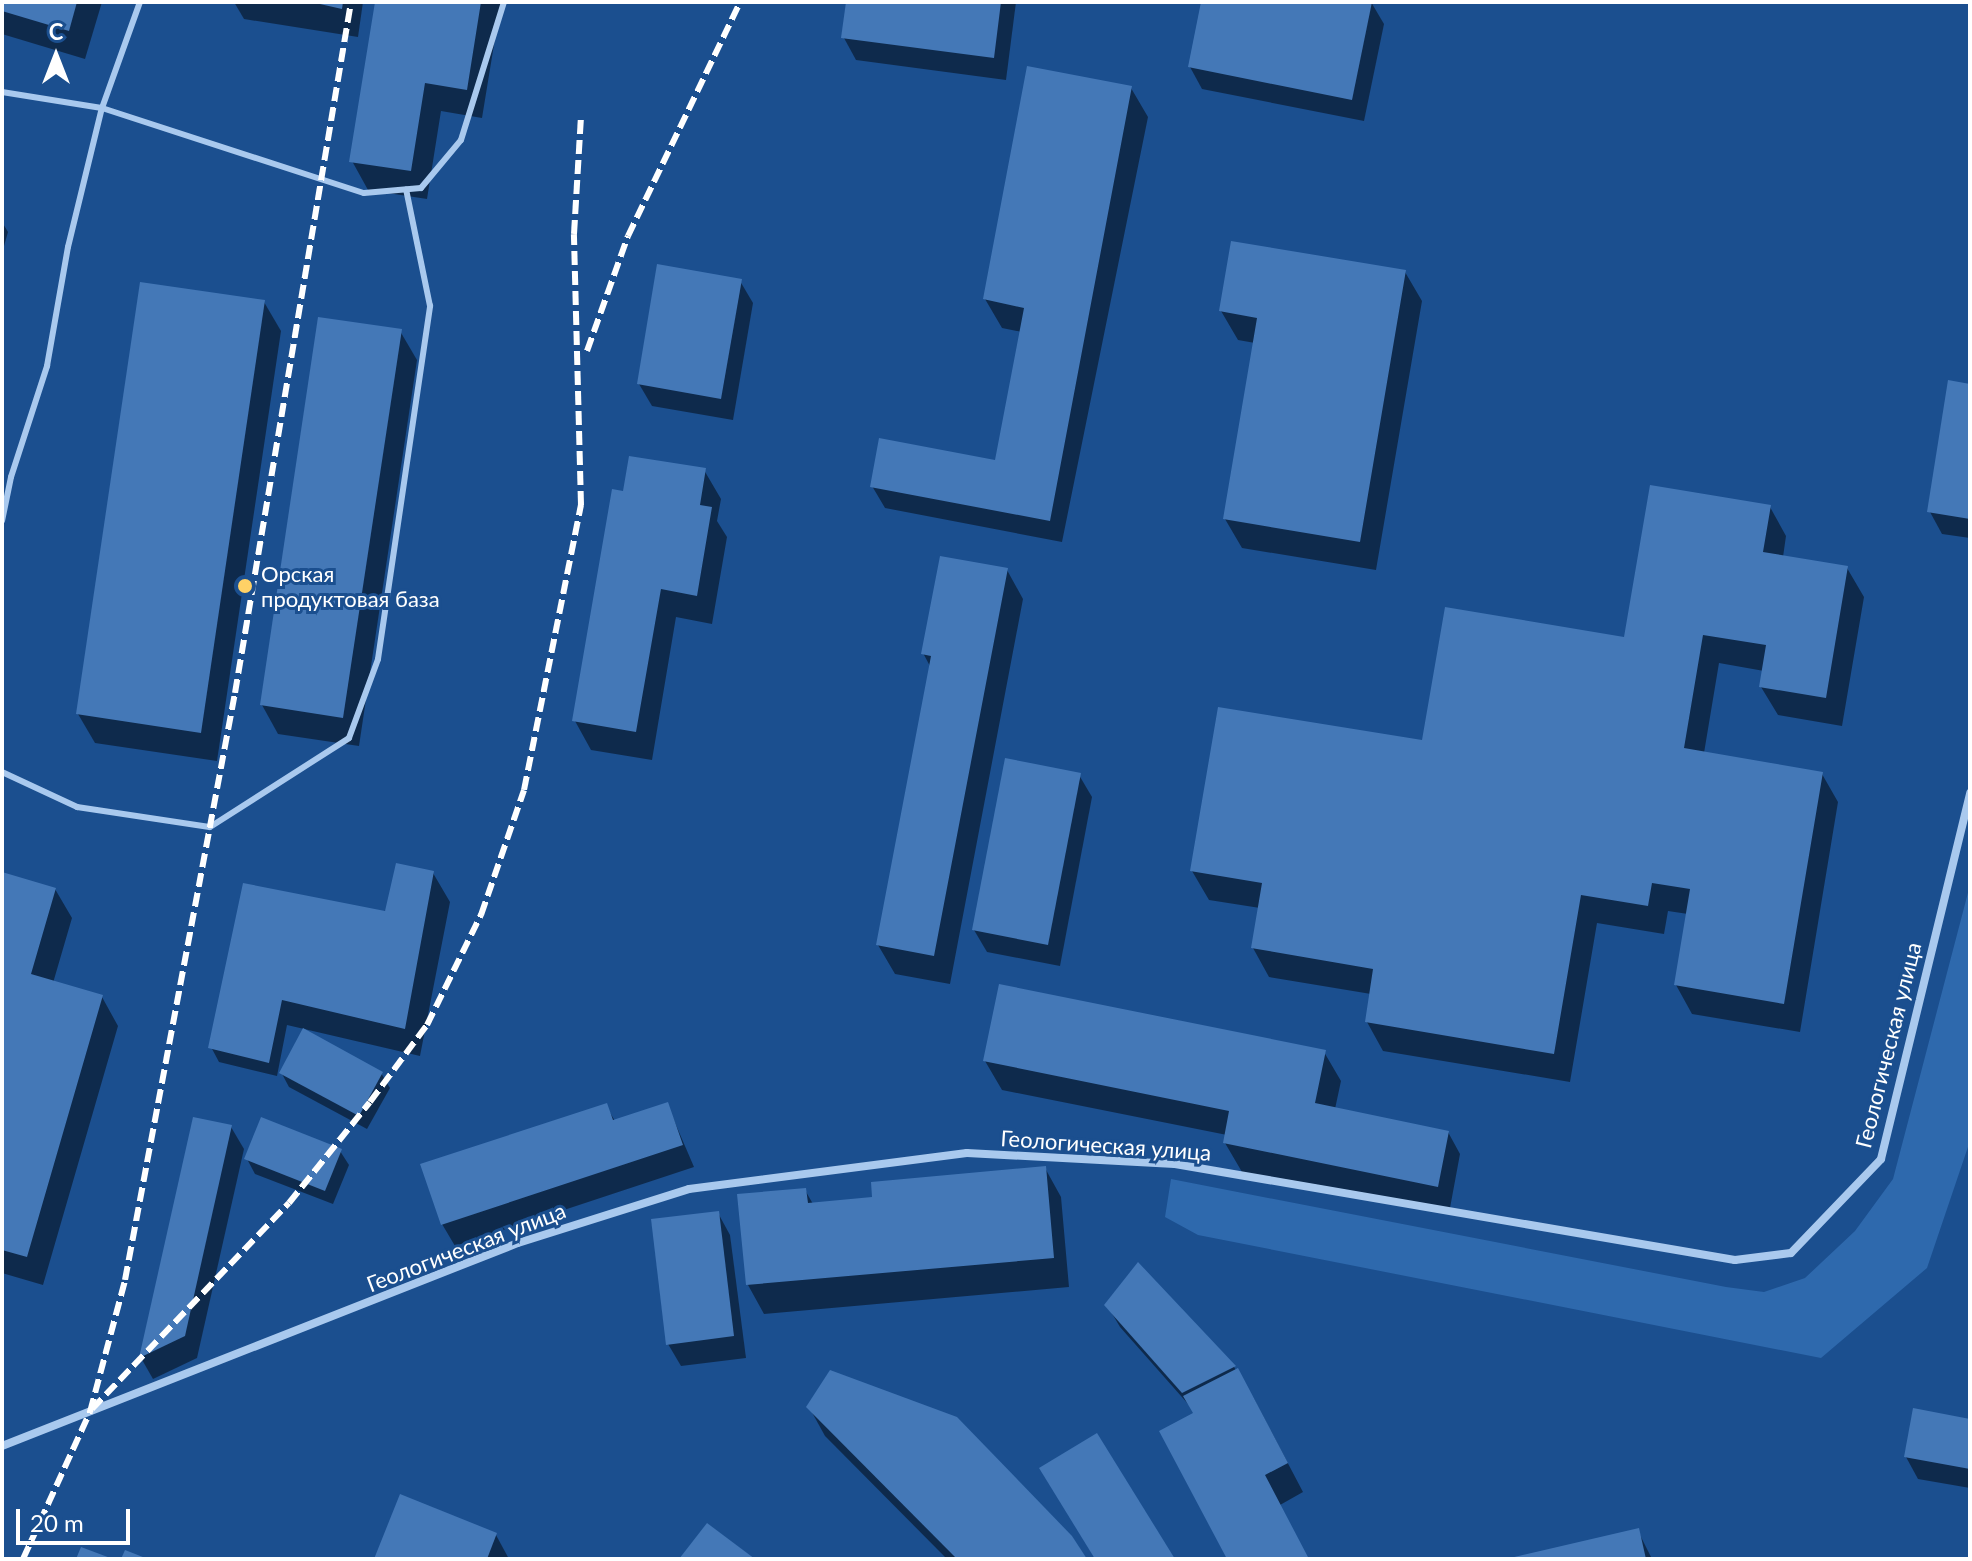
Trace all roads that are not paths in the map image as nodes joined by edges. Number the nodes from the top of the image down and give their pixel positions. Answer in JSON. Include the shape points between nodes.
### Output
{"nodes":[{"id":1,"x":140,"y":2,"type":"edge"},
{"id":2,"x":504,"y":2,"type":"edge"},
{"id":3,"x":2,"y":92,"type":"edge"},
{"id":4,"x":102,"y":108,"type":"junction"},
{"id":5,"x":406,"y":189,"type":"junction"},
{"id":6,"x":2,"y":521,"type":"edge"},
{"id":7,"x":2,"y":772,"type":"edge"},
{"id":8,"x":1970,"y":793,"type":"edge"},
{"id":9,"x":2,"y":1446,"type":"edge"}],
"edges":[{"from":1,"to":4,"type":"lane"},
{"from":2,"to":5,"type":"lane","via":[[461,140],[421,188]]},
{"from":3,"to":4,"type":"lane"},
{"from":4,"to":5,"type":"lane","via":[[364,193]]},
{"from":4,"to":6,"type":"lane","via":[[68,247],[47,366]]},
{"from":5,"to":7,"type":"lane","via":[[430,306],[378,659],[349,738],[210,827],[77,807]]},
{"from":8,"to":9,"type":"street","name":"Геологическая улица","via":[[1881,1159],[1791,1253],[1735,1260],[1175,1164],[967,1153],[689,1189],[518,1243]]}]}
